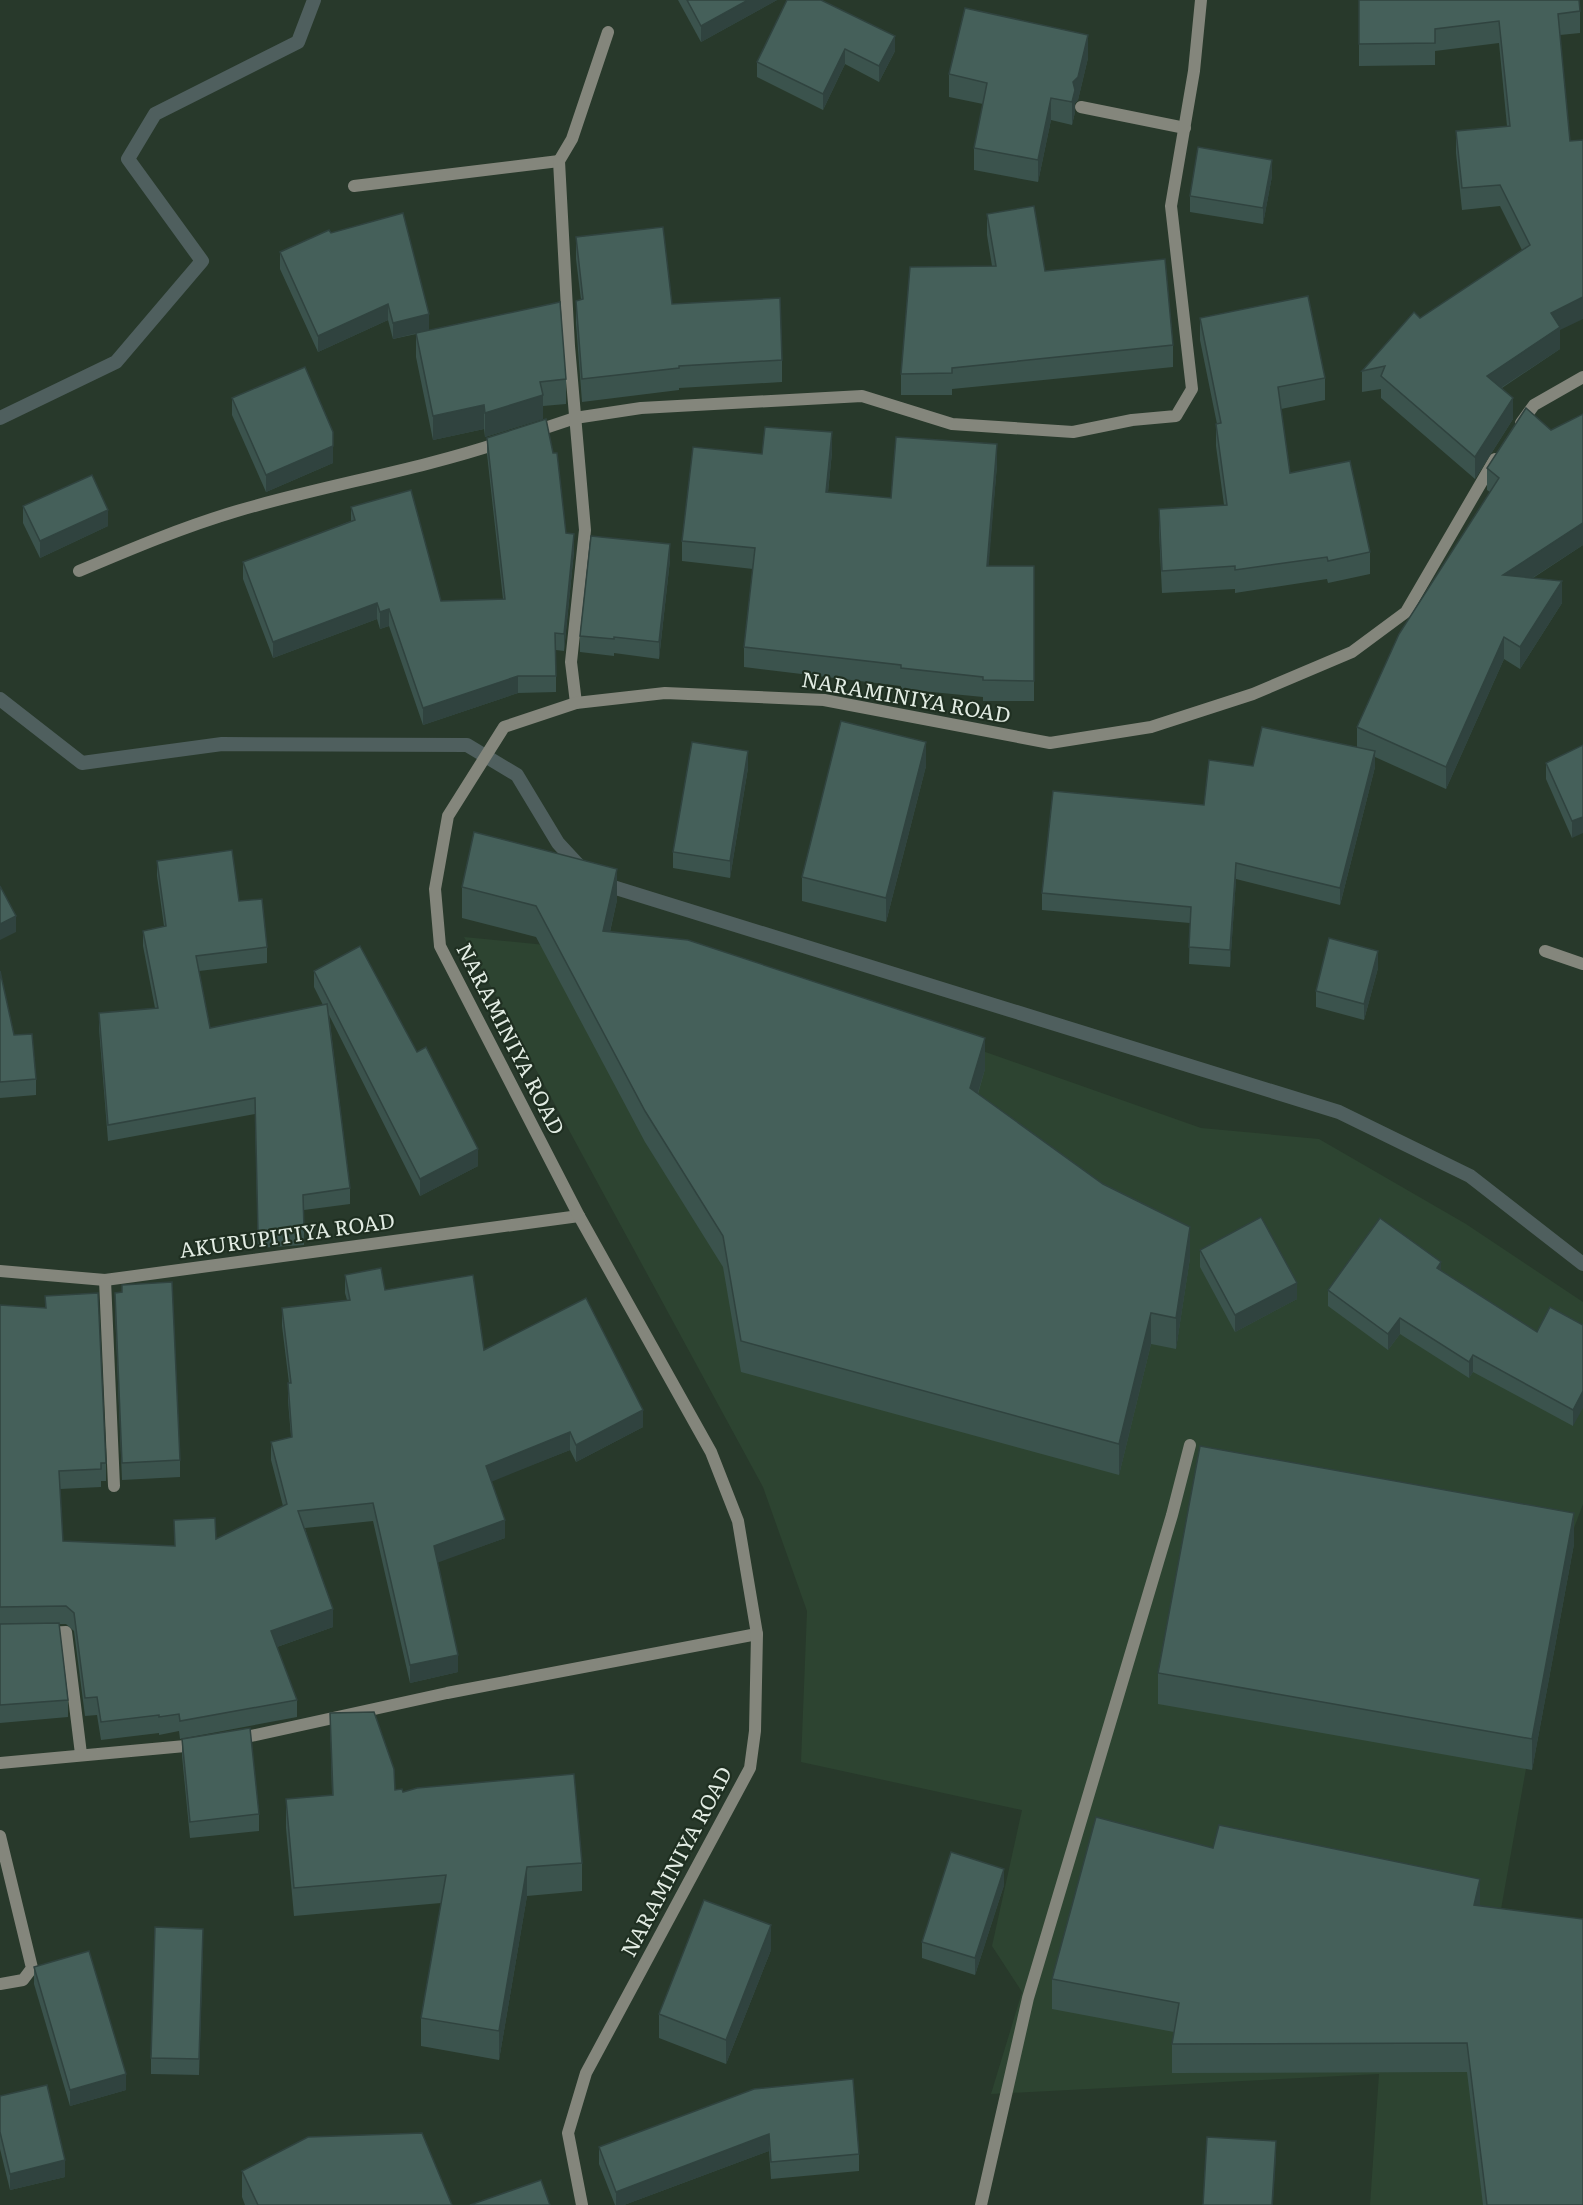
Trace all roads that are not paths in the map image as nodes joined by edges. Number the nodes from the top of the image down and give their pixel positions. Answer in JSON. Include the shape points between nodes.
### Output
{"nodes":[{"id":1,"x":1201,"y":0,"type":"edge"},
{"id":2,"x":609,"y":32,"type":"dead end"},
{"id":3,"x":1081,"y":107,"type":"dead end"},
{"id":4,"x":1185,"y":128,"type":"junction"},
{"id":5,"x":560,"y":161,"type":"junction"},
{"id":6,"x":354,"y":186,"type":"dead end"},
{"id":7,"x":1583,"y":377,"type":"edge"},
{"id":8,"x":575,"y":418,"type":"junction"},
{"id":9,"x":1514,"y":432,"type":"edge"},
{"id":10,"x":1501,"y":450,"type":"edge"},
{"id":11,"x":79,"y":571,"type":"dead end"},
{"id":12,"x":576,"y":703,"type":"junction"},
{"id":13,"x":1545,"y":951,"type":"dead end"},
{"id":14,"x":1583,"y":964,"type":"edge"},
{"id":15,"x":579,"y":1216,"type":"junction"},
{"id":16,"x":0,"y":1271,"type":"edge"},
{"id":17,"x":105,"y":1280,"type":"junction"},
{"id":18,"x":1190,"y":1445,"type":"dead end"},
{"id":19,"x":114,"y":1486,"type":"dead end"},
{"id":20,"x":33,"y":1633,"type":"edge"},
{"id":21,"x":757,"y":1634,"type":"junction"},
{"id":22,"x":81,"y":1754,"type":"junction"},
{"id":23,"x":0,"y":1763,"type":"edge"},
{"id":24,"x":0,"y":1836,"type":"edge"},
{"id":25,"x":0,"y":1984,"type":"edge"},
{"id":26,"x":582,"y":2205,"type":"edge"},
{"id":27,"x":981,"y":2205,"type":"edge"}],
"edges":[{"from":1,"to":4,"type":"street"},
{"from":2,"to":5,"type":"street","via":[[572,139]]},
{"from":3,"to":4,"type":"street"},
{"from":4,"to":8,"type":"street","via":[[1171,207],[1192,389],[1176,416],[1072,432],[952,424],[862,396],[641,408]]},
{"from":5,"to":6,"type":"street"},
{"from":5,"to":8,"type":"street"},
{"from":7,"to":9,"type":"street","via":[[1534,405]]},
{"from":8,"to":11,"type":"street","via":[[405,471],[237,511]]},
{"from":8,"to":12,"type":"street","via":[[585,530],[572,662]]},
{"from":10,"to":12,"type":"street","name":"NARAMINIYA ROAD","via":[[1406,612],[1352,652],[1253,694],[1151,727],[1050,743],[824,700],[664,693]]},
{"from":12,"to":15,"type":"street","name":"NARAMINIYA ROAD","via":[[504,727],[448,816],[435,889],[440,946]]},
{"from":13,"to":14,"type":"street"},
{"from":15,"to":17,"type":"street","name":"AKURUPITIYA ROAD"},
{"from":15,"to":21,"type":"street","name":"NARAMINIYA ROAD","via":[[711,1452],[738,1521]]},
{"from":16,"to":17,"type":"street","name":"AKURUPITIYA ROAD"},
{"from":17,"to":19,"type":"street"},
{"from":18,"to":27,"type":"street","via":[[1028,1998]]},
{"from":20,"to":22,"type":"street","via":[[66,1632]]},
{"from":21,"to":22,"type":"street","via":[[447,1693],[219,1742],[156,1751]]},
{"from":21,"to":26,"type":"street","name":"NARAMINIYA ROAD","via":[[755,1731],[750,1768],[585,2073],[568,2133]]},
{"from":22,"to":23,"type":"street"},
{"from":24,"to":25,"type":"street","via":[[32,1968],[23,1980]]}]}
